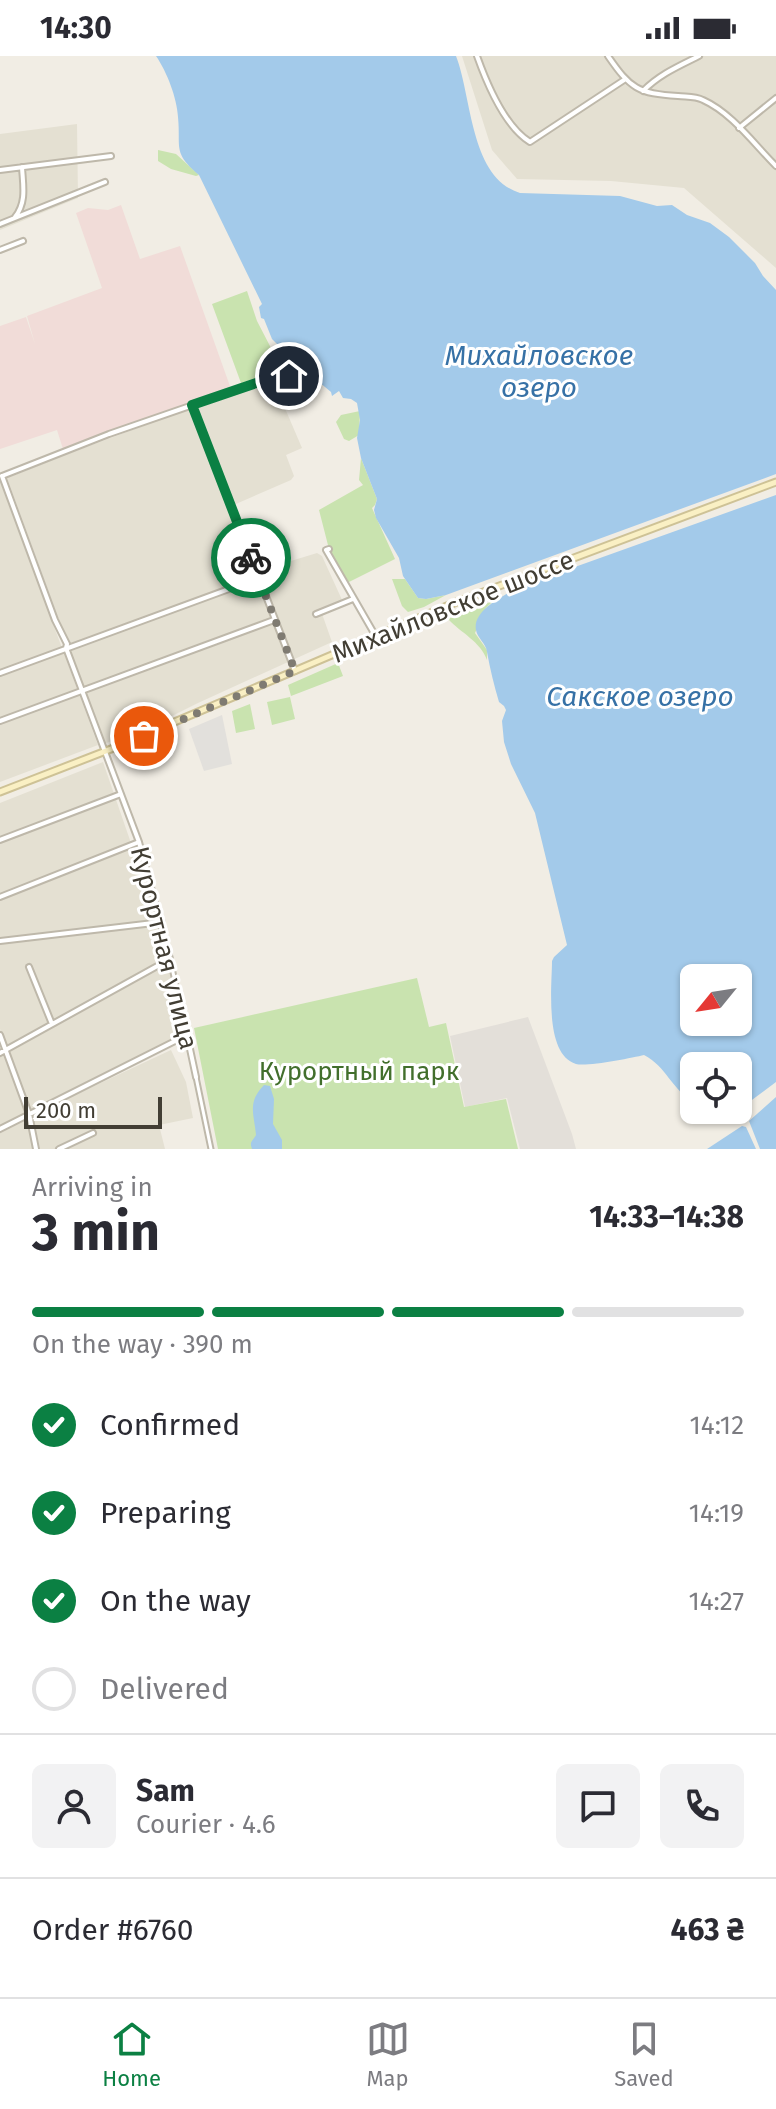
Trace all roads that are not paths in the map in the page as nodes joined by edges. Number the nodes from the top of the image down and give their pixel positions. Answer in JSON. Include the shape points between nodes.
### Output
{"nodes":[{"id":1,"x":477,"y":56,"type":"edge"},
{"id":2,"x":608,"y":56,"type":"edge"},
{"id":3,"x":699,"y":56,"type":"edge"},
{"id":4,"x":624,"y":80,"type":"junction"},
{"id":5,"x":643,"y":91,"type":"junction"},
{"id":6,"x":776,"y":98,"type":"edge"},
{"id":7,"x":739,"y":128,"type":"junction"},
{"id":8,"x":111,"y":156,"type":"dead end"},
{"id":9,"x":776,"y":166,"type":"edge"},
{"id":10,"x":22,"y":167,"type":"junction"},
{"id":11,"x":0,"y":170,"type":"edge"},
{"id":12,"x":105,"y":182,"type":"dead end"},
{"id":13,"x":13,"y":219,"type":"junction"},
{"id":14,"x":0,"y":224,"type":"edge"},
{"id":15,"x":23,"y":241,"type":"dead end"},
{"id":16,"x":0,"y":250,"type":"edge"},
{"id":17,"x":289,"y":376,"type":"dead end"},
{"id":18,"x":192,"y":405,"type":"junction"},
{"id":19,"x":1,"y":476,"type":"edge"},
{"id":20,"x":776,"y":482,"type":"edge"},
{"id":21,"x":329,"y":549,"type":"dead end"},
{"id":22,"x":259,"y":578,"type":"junction"},
{"id":23,"x":353,"y":599,"type":"junction"},
{"id":24,"x":316,"y":614,"type":"dead end"},
{"id":25,"x":274,"y":620,"type":"junction"},
{"id":26,"x":375,"y":635,"type":"junction"},
{"id":27,"x":66,"y":648,"type":"junction"},
{"id":28,"x":295,"y":671,"type":"junction"},
{"id":29,"x":0,"y":673,"type":"edge"},
{"id":30,"x":82,"y":692,"type":"junction"},
{"id":31,"x":0,"y":721,"type":"edge"},
{"id":32,"x":105,"y":752,"type":"junction"},
{"id":33,"x":0,"y":792,"type":"edge"},
{"id":34,"x":122,"y":794,"type":"junction"},
{"id":35,"x":0,"y":840,"type":"edge"},
{"id":36,"x":139,"y":842,"type":"junction"},
{"id":37,"x":0,"y":897,"type":"edge"},
{"id":38,"x":162,"y":922,"type":"junction"},
{"id":39,"x":0,"y":941,"type":"edge"},
{"id":40,"x":170,"y":959,"type":"junction"},
{"id":41,"x":29,"y":967,"type":"dead end"},
{"id":42,"x":52,"y":1024,"type":"junction"},
{"id":43,"x":0,"y":1035,"type":"edge"},
{"id":44,"x":187,"y":1035,"type":"junction"},
{"id":45,"x":7,"y":1050,"type":"junction"},
{"id":46,"x":0,"y":1053,"type":"edge"},
{"id":47,"x":196,"y":1077,"type":"joint"},
{"id":48,"x":29,"y":1114,"type":"junction"},
{"id":49,"x":0,"y":1129,"type":"edge"},
{"id":50,"x":93,"y":1133,"type":"dead end"},
{"id":51,"x":36,"y":1149,"type":"edge"},
{"id":52,"x":59,"y":1149,"type":"edge"},
{"id":53,"x":211,"y":1149,"type":"edge"}],
"edges":[{"from":1,"to":4,"type":"street","via":[[490,90],[530,142]]},
{"from":2,"to":4,"type":"street"},
{"from":3,"to":5,"type":"street"},
{"from":4,"to":5,"type":"street"},
{"from":5,"to":7,"type":"street","via":[[698,97]]},
{"from":6,"to":7,"type":"street"},
{"from":7,"to":9,"type":"street"},
{"from":8,"to":10,"type":"street"},
{"from":10,"to":11,"type":"street"},
{"from":10,"to":13,"type":"street","via":[[24,199]]},
{"from":12,"to":13,"type":"street"},
{"from":13,"to":14,"type":"street"},
{"from":15,"to":16,"type":"street"},
{"from":17,"to":18,"type":"street"},
{"from":18,"to":19,"type":"street"},
{"from":18,"to":22,"type":"street"},
{"from":19,"to":27,"type":"street","name":"Курортная улица"},
{"from":20,"to":26,"type":"main road","name":"Михайловское шоссе"},
{"from":21,"to":23,"type":"street"},
{"from":22,"to":25,"type":"street"},
{"from":22,"to":27,"type":"street"},
{"from":23,"to":24,"type":"street"},
{"from":23,"to":26,"type":"street"},
{"from":25,"to":28,"type":"street"},
{"from":25,"to":30,"type":"street"},
{"from":26,"to":28,"type":"main road","name":"Михайловское шоссе"},
{"from":27,"to":29,"type":"street"},
{"from":27,"to":30,"type":"street","name":"Курортная улица"},
{"from":28,"to":32,"type":"main road","name":"Михайловское шоссе"},
{"from":30,"to":31,"type":"street"},
{"from":30,"to":32,"type":"street","name":"Курортная улица"},
{"from":32,"to":33,"type":"main road","name":"Михайловское шоссе"},
{"from":32,"to":34,"type":"street","name":"Курортная улица"},
{"from":34,"to":35,"type":"street"},
{"from":34,"to":36,"type":"street","name":"Курортная улица"},
{"from":36,"to":37,"type":"street"},
{"from":36,"to":38,"type":"street","name":"Курортная улица"},
{"from":38,"to":39,"type":"street"},
{"from":38,"to":40,"type":"street","name":"Курортная улица"},
{"from":40,"to":42,"type":"street"},
{"from":40,"to":44,"type":"street","name":"Курортная улица"},
{"from":41,"to":42,"type":"street"},
{"from":42,"to":45,"type":"street"},
{"from":43,"to":45,"type":"street"},
{"from":44,"to":47,"type":"street","name":"Курортная улица"},
{"from":44,"to":48,"type":"street"},
{"from":45,"to":46,"type":"street"},
{"from":45,"to":48,"type":"street"},
{"from":47,"to":53,"type":"street","name":"Курортная улица"},
{"from":48,"to":49,"type":"street"},
{"from":48,"to":51,"type":"street"},
{"from":50,"to":52,"type":"street"}]}
